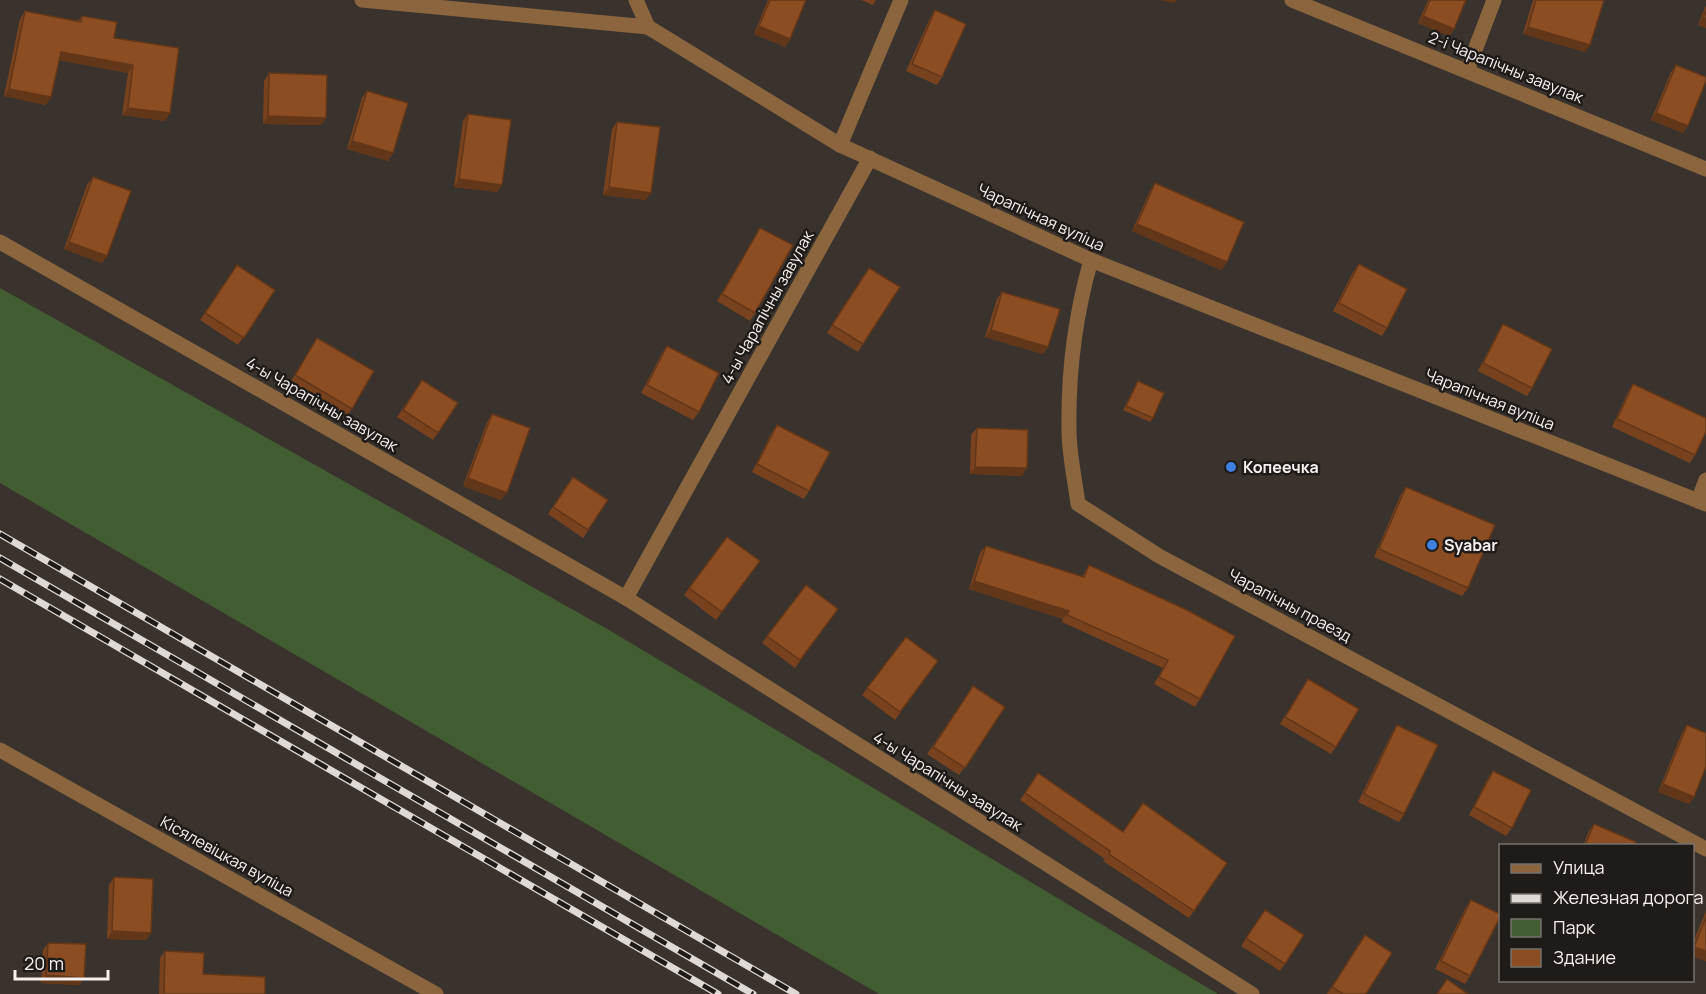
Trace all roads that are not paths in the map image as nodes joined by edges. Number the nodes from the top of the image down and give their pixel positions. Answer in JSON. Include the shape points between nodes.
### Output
{"nodes":[{"id":1,"x":362,"y":0,"type":"edge"},
{"id":2,"x":636,"y":0,"type":"edge"},
{"id":3,"x":901,"y":0,"type":"edge"},
{"id":4,"x":1292,"y":0,"type":"edge"},
{"id":5,"x":1494,"y":0,"type":"edge"},
{"id":6,"x":430,"y":4,"type":"edge"},
{"id":7,"x":648,"y":27,"type":"junction"},
{"id":8,"x":1467,"y":71,"type":"junction"},
{"id":9,"x":840,"y":145,"type":"junction"},
{"id":10,"x":870,"y":158,"type":"junction"},
{"id":11,"x":1705,"y":164,"type":"edge"},
{"id":12,"x":0,"y":242,"type":"edge"},
{"id":13,"x":1091,"y":260,"type":"junction"},
{"id":14,"x":1706,"y":480,"type":"edge"},
{"id":15,"x":1702,"y":503,"type":"edge"},
{"id":16,"x":626,"y":598,"type":"junction"},
{"id":17,"x":0,"y":750,"type":"edge"},
{"id":18,"x":1706,"y":849,"type":"edge"},
{"id":19,"x":436,"y":994,"type":"edge"},
{"id":20,"x":1252,"y":994,"type":"edge"}],
"edges":[{"from":1,"to":6,"type":"street","name":"Чарапічная вуліца"},
{"from":2,"to":7,"type":"street"},
{"from":3,"to":9,"type":"street"},
{"from":4,"to":8,"type":"street","name":"2-і Чарапічны завулак"},
{"from":5,"to":8,"type":"street"},
{"from":6,"to":7,"type":"street","name":"Чарапічная вуліца"},
{"from":7,"to":9,"type":"street","name":"Чарапічная вуліца"},
{"from":8,"to":11,"type":"street","name":"2-і Чарапічны завулак"},
{"from":9,"to":10,"type":"street","name":"Чарапічная вуліца"},
{"from":10,"to":13,"type":"street","name":"Чарапічная вуліца"},
{"from":10,"to":16,"type":"street","name":"4-ы Чарапічны завулак"},
{"from":12,"to":16,"type":"street","name":"4-ы Чарапічны завулак"},
{"from":13,"to":15,"type":"street","name":"Чарапічная вуліца"},
{"from":13,"to":18,"type":"street","name":"Чарапічны праезд","via":[[1077,308],[1068,432],[1078,504],[1159,556]]},
{"from":14,"to":15,"type":"street"},
{"from":16,"to":20,"type":"street","name":"4-ы Чарапічны завулак"},
{"from":17,"to":19,"type":"street","name":"Кісялевіцкая вуліца"}]}
